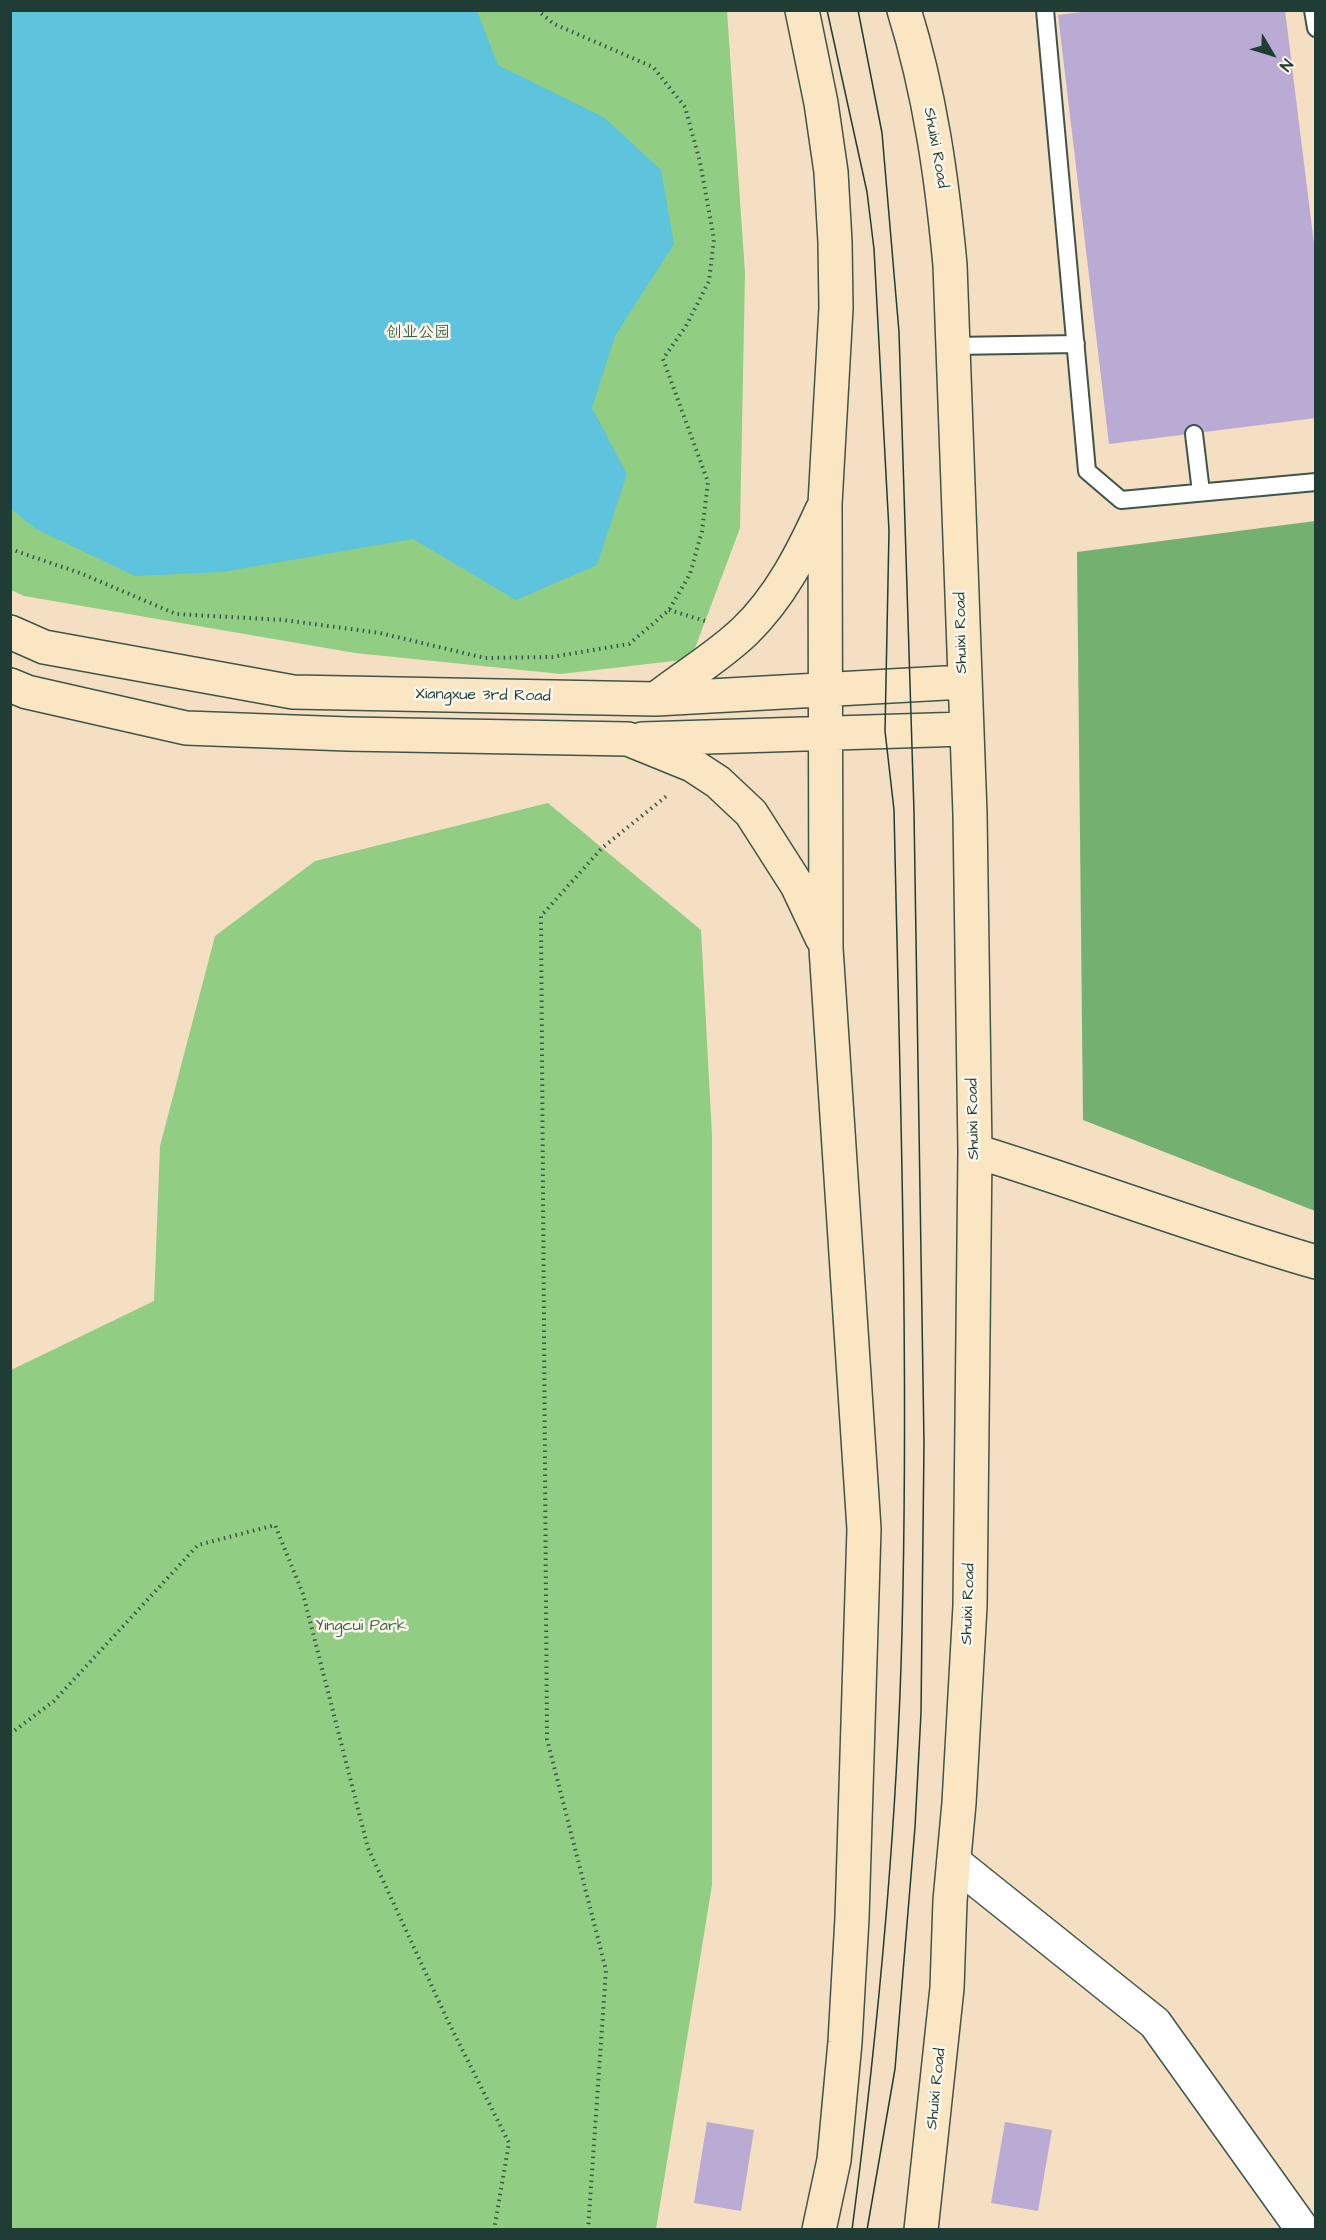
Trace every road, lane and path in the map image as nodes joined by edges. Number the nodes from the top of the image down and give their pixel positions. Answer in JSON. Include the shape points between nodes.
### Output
{"nodes":[{"id":1,"x":537,"y":10,"type":"edge"},
{"id":2,"x":802,"y":10,"type":"edge"},
{"id":3,"x":904,"y":10,"type":"edge"},
{"id":4,"x":1045,"y":10,"type":"edge"},
{"id":5,"x":1313,"y":10,"type":"edge"},
{"id":6,"x":1316,"y":28,"type":"edge"},
{"id":7,"x":1076,"y":344,"type":"junction"},
{"id":8,"x":954,"y":346,"type":"junction"},
{"id":9,"x":1194,"y":434,"type":"dead end"},
{"id":10,"x":1316,"y":482,"type":"edge"},
{"id":11,"x":1201,"y":492,"type":"junction"},
{"id":12,"x":825,"y":504,"type":"junction"},
{"id":13,"x":10,"y":549,"type":"edge"},
{"id":14,"x":669,"y":610,"type":"junction"},
{"id":15,"x":710,"y":622,"type":"dead end"},
{"id":16,"x":10,"y":632,"type":"edge"},
{"id":17,"x":963,"y":682,"type":"junction"},
{"id":18,"x":10,"y":686,"type":"edge"},
{"id":19,"x":826,"y":689,"type":"junction"},
{"id":20,"x":657,"y":699,"type":"junction"},
{"id":21,"x":965,"y":729,"type":"junction"},
{"id":22,"x":826,"y":733,"type":"junction"},
{"id":23,"x":628,"y":739,"type":"junction"},
{"id":24,"x":673,"y":791,"type":"dead end"},
{"id":25,"x":826,"y":948,"type":"junction"},
{"id":26,"x":975,"y":1151,"type":"junction"},
{"id":27,"x":1316,"y":1262,"type":"edge"},
{"id":28,"x":10,"y":1734,"type":"edge"},
{"id":29,"x":954,"y":1862,"type":"junction"},
{"id":30,"x":494,"y":2229,"type":"edge"},
{"id":31,"x":588,"y":2229,"type":"edge"},
{"id":32,"x":819,"y":2229,"type":"edge"},
{"id":33,"x":921,"y":2229,"type":"edge"},
{"id":34,"x":1303,"y":2229,"type":"edge"}],
"edges":[{"from":1,"to":14,"type":"path","via":[[554,24],[653,67],[685,107],[700,162],[714,239],[709,281],[686,326],[663,359],[708,482],[702,531],[690,574]]},
{"from":2,"to":12,"type":"main road","via":[[823,115],[835,242],[836,308]]},
{"from":3,"to":8,"type":"main road","name":"Shuixi Road","via":[[942,180]]},
{"from":4,"to":7,"type":"lane"},
{"from":5,"to":6,"type":"lane"},
{"from":7,"to":8,"type":"lane"},
{"from":7,"to":11,"type":"lane","via":[[1087,471],[1121,500]]},
{"from":8,"to":17,"type":"main road","name":"Shuixi Road"},
{"from":9,"to":11,"type":"lane"},
{"from":10,"to":11,"type":"lane"},
{"from":12,"to":19,"type":"main road"},
{"from":12,"to":20,"type":"main road","via":[[784,584],[755,620]]},
{"from":13,"to":14,"type":"path","via":[[80,573],[177,614],[284,620],[380,633],[485,658],[552,657],[629,644]]},
{"from":14,"to":15,"type":"path"},
{"from":16,"to":20,"type":"main road","name":"Xiangxue 3rd Road","via":[[44,647],[293,692]]},
{"from":17,"to":19,"type":"main road","name":"Xiangxue 3rd Road"},
{"from":17,"to":21,"type":"main road","name":"Shuixi Road"},
{"from":18,"to":23,"type":"main road","via":[[186,728]]},
{"from":19,"to":20,"type":"main road","name":"Xiangxue 3rd Road"},
{"from":19,"to":22,"type":"main road"},
{"from":21,"to":22,"type":"main road"},
{"from":21,"to":26,"type":"main road","name":"Shuixi Road"},
{"from":22,"to":23,"type":"main road"},
{"from":22,"to":25,"type":"main road"},
{"from":23,"to":25,"type":"main road","via":[[692,765],[718,782],[751,813],[797,885]]},
{"from":24,"to":31,"type":"path","via":[[602,848],[540,916],[547,1739],[606,1970]]},
{"from":25,"to":32,"type":"main road","via":[[864,1529],[846,2031],[834,2160]]},
{"from":26,"to":27,"type":"main road","via":[[1217,1234]]},
{"from":26,"to":29,"type":"main road","name":"Shuixi Road","via":[[970,1606]]},
{"from":28,"to":30,"type":"path","via":[[54,1701],[198,1545],[275,1525],[303,1594],[368,1848],[509,2143]]},
{"from":29,"to":33,"type":"main road","name":"Shuixi Road","via":[[947,1988]]},
{"from":29,"to":34,"type":"street","via":[[1155,2023]]}]}
